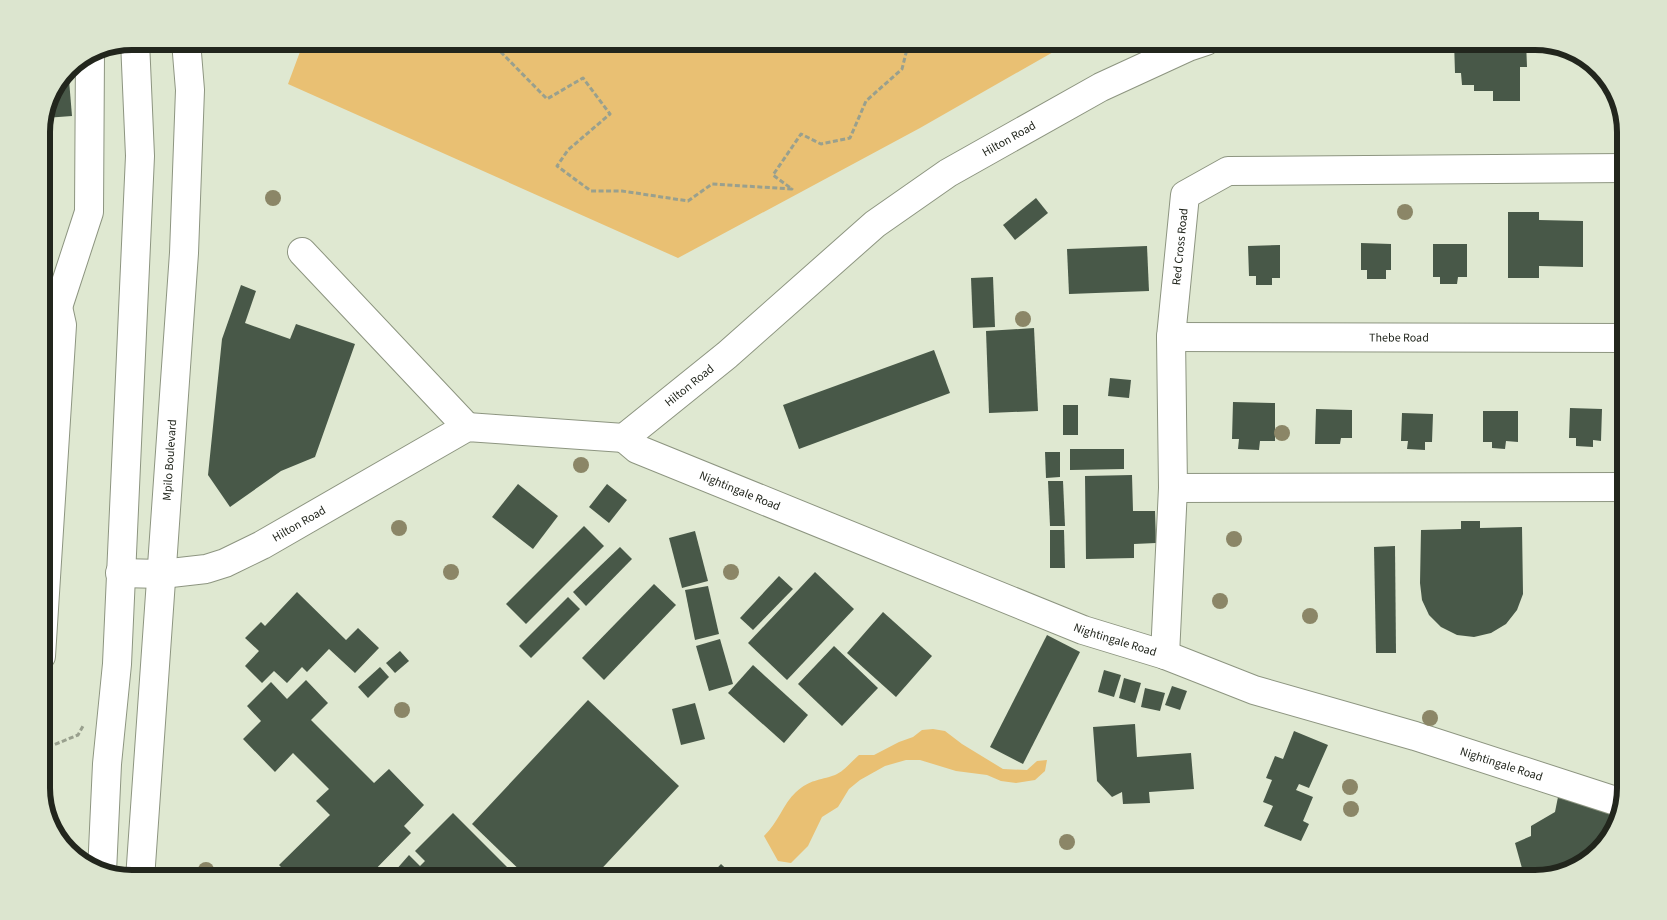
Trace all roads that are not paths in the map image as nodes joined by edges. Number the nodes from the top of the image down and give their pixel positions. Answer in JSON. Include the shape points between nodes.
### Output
{"nodes":[{"id":1,"x":135,"y":50,"type":"edge"},
{"id":2,"x":187,"y":50,"type":"edge"},
{"id":3,"x":1181,"y":50,"type":"edge"},
{"id":4,"x":90,"y":62,"type":"edge"},
{"id":5,"x":1617,"y":168,"type":"edge"},
{"id":6,"x":302,"y":252,"type":"dead end"},
{"id":7,"x":50,"y":301,"type":"edge"},
{"id":8,"x":1171,"y":337,"type":"junction"},
{"id":9,"x":1617,"y":338,"type":"edge"},
{"id":10,"x":467,"y":427,"type":"junction"},
{"id":11,"x":624,"y":438,"type":"junction"},
{"id":12,"x":1617,"y":487,"type":"edge"},
{"id":13,"x":1173,"y":488,"type":"junction"},
{"id":14,"x":50,"y":524,"type":"edge"},
{"id":15,"x":120,"y":573,"type":"junction"},
{"id":16,"x":162,"y":574,"type":"junction"},
{"id":17,"x":1165,"y":655,"type":"junction"},
{"id":18,"x":1615,"y":801,"type":"edge"},
{"id":19,"x":102,"y":865,"type":"edge"},
{"id":20,"x":141,"y":870,"type":"edge"}],
"edges":[{"from":1,"to":15,"type":"main road","via":[[140,156]]},
{"from":2,"to":16,"type":"main road","name":"Mpilo Boulevard","via":[[190,90],[184,253]]},
{"from":3,"to":11,"type":"main road","name":"Hilton Road","via":[[1100,87],[948,173],[875,224],[727,354]]},
{"from":4,"to":7,"type":"main road","via":[[89,212]]},
{"from":5,"to":8,"type":"main road","name":"Red Cross Road","via":[[1228,171],[1185,195]]},
{"from":6,"to":10,"type":"main road"},
{"from":7,"to":14,"type":"main road","via":[[62,325]]},
{"from":8,"to":9,"type":"main road","name":"Thebe Road"},
{"from":8,"to":13,"type":"main road","name":"Red Cross Road"},
{"from":10,"to":11,"type":"main road"},
{"from":10,"to":16,"type":"main road","name":"Hilton Road","via":[[225,563],[206,569]]},
{"from":11,"to":17,"type":"main road","name":"Nightingale Road","via":[[637,449],[1083,630]]},
{"from":12,"to":13,"type":"main road"},
{"from":13,"to":17,"type":"main road","name":"Red Cross Road"},
{"from":15,"to":16,"type":"main road","name":"Hilton Road"},
{"from":15,"to":19,"type":"main road","via":[[117,664],[107,764]]},
{"from":16,"to":20,"type":"main road","name":"Mpilo Boulevard"},
{"from":17,"to":18,"type":"main road","name":"Nightingale Road","via":[[1254,690],[1415,736]]}]}
